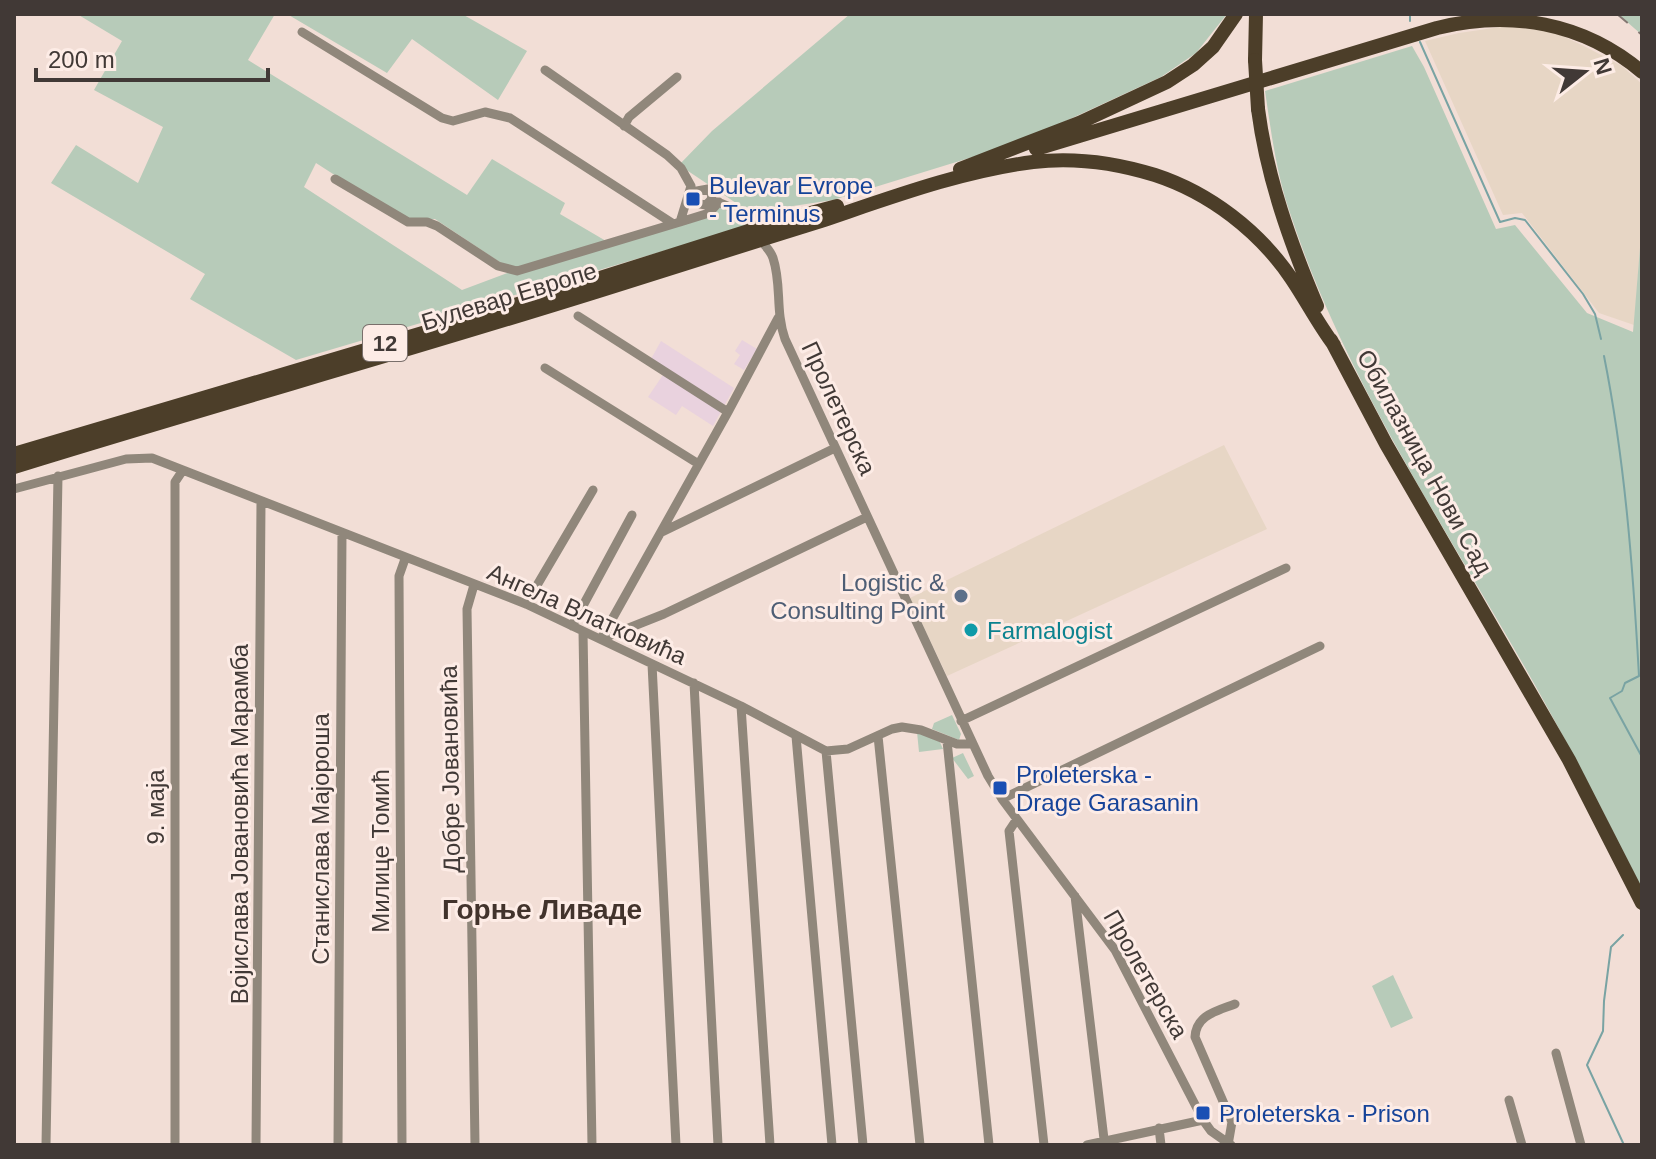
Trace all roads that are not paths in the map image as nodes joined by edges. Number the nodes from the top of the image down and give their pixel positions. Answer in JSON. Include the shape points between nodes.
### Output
{"nodes":[{"id":1,"x":1236,"y":14,"type":"edge"},
{"id":2,"x":1256,"y":14,"type":"edge"},
{"id":3,"x":302,"y":32,"type":"dead end"},
{"id":4,"x":545,"y":70,"type":"dead end"},
{"id":5,"x":1642,"y":72,"type":"edge"},
{"id":6,"x":677,"y":77,"type":"dead end"},
{"id":7,"x":624,"y":126,"type":"junction"},
{"id":8,"x":967,"y":171,"type":"junction"},
{"id":9,"x":335,"y":179,"type":"dead end"},
{"id":10,"x":694,"y":188,"type":"junction"},
{"id":11,"x":715,"y":201,"type":"junction"},
{"id":12,"x":676,"y":222,"type":"junction"},
{"id":13,"x":758,"y":234,"type":"junction"},
{"id":14,"x":578,"y":316,"type":"dead end"},
{"id":15,"x":778,"y":318,"type":"junction"},
{"id":16,"x":1334,"y":345,"type":"junction"},
{"id":17,"x":545,"y":368,"type":"dead end"},
{"id":18,"x":728,"y":412,"type":"junction"},
{"id":19,"x":835,"y":448,"type":"junction"},
{"id":20,"x":14,"y":454,"type":"edge"},
{"id":21,"x":697,"y":463,"type":"junction"},
{"id":22,"x":14,"y":467,"type":"edge"},
{"id":23,"x":183,"y":470,"type":"junction"},
{"id":24,"x":58,"y":476,"type":"junction"},
{"id":25,"x":14,"y":489,"type":"edge"},
{"id":26,"x":593,"y":490,"type":"dead end"},
{"id":27,"x":261,"y":502,"type":"junction"},
{"id":28,"x":632,"y":515,"type":"dead end"},
{"id":29,"x":867,"y":517,"type":"junction"},
{"id":30,"x":342,"y":533,"type":"junction"},
{"id":31,"x":660,"y":533,"type":"junction"},
{"id":32,"x":405,"y":559,"type":"junction"},
{"id":33,"x":1286,"y":568,"type":"dead end"},
{"id":34,"x":474,"y":585,"type":"junction"},
{"id":35,"x":526,"y":604,"type":"junction"},
{"id":36,"x":572,"y":626,"type":"junction"},
{"id":37,"x":583,"y":632,"type":"junction"},
{"id":38,"x":601,"y":639,"type":"junction"},
{"id":39,"x":1320,"y":646,"type":"dead end"},
{"id":40,"x":652,"y":664,"type":"junction"},
{"id":41,"x":694,"y":683,"type":"junction"},
{"id":42,"x":741,"y":706,"type":"junction"},
{"id":43,"x":961,"y":721,"type":"junction"},
{"id":44,"x":796,"y":736,"type":"junction"},
{"id":45,"x":878,"y":736,"type":"junction"},
{"id":46,"x":947,"y":741,"type":"junction"},
{"id":47,"x":972,"y":744,"type":"junction"},
{"id":48,"x":826,"y":751,"type":"junction"},
{"id":49,"x":1002,"y":799,"type":"junction"},
{"id":50,"x":1017,"y":819,"type":"junction"},
{"id":51,"x":1074,"y":895,"type":"junction"},
{"id":52,"x":1642,"y":903,"type":"edge"},
{"id":53,"x":1235,"y":1004,"type":"dead end"},
{"id":54,"x":1556,"y":1053,"type":"dead end"},
{"id":55,"x":1509,"y":1100,"type":"dead end"},
{"id":56,"x":1203,"y":1120,"type":"junction"},
{"id":57,"x":1159,"y":1128,"type":"junction"},
{"id":58,"x":1104,"y":1139,"type":"junction"},
{"id":59,"x":46,"y":1145,"type":"edge"},
{"id":60,"x":175,"y":1145,"type":"edge"},
{"id":61,"x":256,"y":1145,"type":"edge"},
{"id":62,"x":338,"y":1145,"type":"edge"},
{"id":63,"x":402,"y":1145,"type":"edge"},
{"id":64,"x":475,"y":1145,"type":"edge"},
{"id":65,"x":592,"y":1145,"type":"edge"},
{"id":66,"x":676,"y":1145,"type":"edge"},
{"id":67,"x":718,"y":1145,"type":"edge"},
{"id":68,"x":770,"y":1145,"type":"edge"},
{"id":69,"x":832,"y":1145,"type":"edge"},
{"id":70,"x":863,"y":1145,"type":"edge"},
{"id":71,"x":920,"y":1145,"type":"edge"},
{"id":72,"x":989,"y":1145,"type":"edge"},
{"id":73,"x":1044,"y":1145,"type":"edge"},
{"id":74,"x":1087,"y":1145,"type":"edge"},
{"id":75,"x":1161,"y":1145,"type":"edge"},
{"id":76,"x":1228,"y":1145,"type":"edge"},
{"id":77,"x":1522,"y":1145,"type":"edge"},
{"id":78,"x":1581,"y":1145,"type":"edge"}],
"edges":[{"from":1,"to":8,"type":"main road","via":[[1213,47],[1167,82]]},
{"from":2,"to":16,"type":"main road","name":"Обилазница Нови Сад","bridge":true,"via":[[1258,109],[1267,165]]},
{"from":3,"to":12,"type":"street","via":[[442,118],[453,121],[485,112],[510,118]]},
{"from":4,"to":7,"type":"street"},
{"from":5,"to":8,"type":"main road","via":[[1606,47],[1554,25],[1505,19],[1468,22]]},
{"from":6,"to":7,"type":"street"},
{"from":7,"to":10,"type":"street","via":[[667,155]]},
{"from":8,"to":13,"type":"main road","name":"Булевар Европе","number":"12"},
{"from":8,"to":16,"type":"main road","via":[[1087,161],[1154,175],[1193,191],[1271,253]]},
{"from":9,"to":12,"type":"street","via":[[408,222],[437,226],[498,266],[517,271]]},
{"from":10,"to":11,"type":"street","via":[[708,189]]},
{"from":10,"to":12,"type":"street"},
{"from":11,"to":12,"type":"street","via":[[709,213]]},
{"from":11,"to":13,"type":"street","via":[[741,212]]},
{"from":13,"to":15,"type":"street","name":"Пролетерска","via":[[774,261]]},
{"from":13,"to":20,"type":"main road","name":"Булевар Европе","number":"12"},
{"from":13,"to":22,"type":"main road","name":"Булевар Европе","number":"12","via":[[478,329]]},
{"from":14,"to":18,"type":"street"},
{"from":15,"to":18,"type":"street"},
{"from":15,"to":19,"type":"street","name":"Пролетерска"},
{"from":16,"to":52,"type":"main road","name":"Обилазница Нови Сад","via":[[1569,760]]},
{"from":17,"to":21,"type":"street"},
{"from":18,"to":21,"type":"street"},
{"from":19,"to":29,"type":"street","name":"Пролетерска"},
{"from":19,"to":31,"type":"street"},
{"from":21,"to":31,"type":"street"},
{"from":23,"to":24,"type":"street","name":"Ангела Влатковића","via":[[139,458]]},
{"from":23,"to":27,"type":"street","name":"Ангела Влатковића"},
{"from":23,"to":60,"type":"street","name":"9. маја","via":[[175,482]]},
{"from":24,"to":25,"type":"street","name":"Ангела Влатковића"},
{"from":24,"to":59,"type":"street"},
{"from":26,"to":35,"type":"street"},
{"from":27,"to":30,"type":"street","name":"Ангела Влатковића"},
{"from":27,"to":61,"type":"street","name":"Војислава Јовановића Марамба"},
{"from":28,"to":36,"type":"street"},
{"from":29,"to":38,"type":"street"},
{"from":29,"to":43,"type":"street","name":"Пролетерска"},
{"from":30,"to":32,"type":"street","name":"Ангела Влатковића"},
{"from":30,"to":62,"type":"street","name":"Станислава Мајороша"},
{"from":31,"to":38,"type":"street"},
{"from":32,"to":34,"type":"street","name":"Ангела Влатковића"},
{"from":32,"to":63,"type":"street","name":"Милице Томић","via":[[399,576]]},
{"from":33,"to":43,"type":"street"},
{"from":34,"to":35,"type":"street","name":"Ангела Влатковића"},
{"from":34,"to":64,"type":"street","name":"Добре Јовановића","via":[[467,609]]},
{"from":35,"to":36,"type":"street","name":"Ангела Влатковића"},
{"from":36,"to":37,"type":"street","name":"Ангела Влатковића"},
{"from":37,"to":38,"type":"street","name":"Ангела Влатковића"},
{"from":37,"to":65,"type":"street"},
{"from":38,"to":40,"type":"street","name":"Ангела Влатковића"},
{"from":39,"to":49,"type":"street"},
{"from":40,"to":41,"type":"street","name":"Ангела Влатковића"},
{"from":40,"to":66,"type":"street"},
{"from":41,"to":42,"type":"street","name":"Ангела Влатковића"},
{"from":41,"to":67,"type":"street"},
{"from":42,"to":44,"type":"street","name":"Ангела Влатковића"},
{"from":42,"to":68,"type":"street"},
{"from":43,"to":47,"type":"street","name":"Пролетерска"},
{"from":44,"to":48,"type":"street","name":"Ангела Влатковића"},
{"from":44,"to":69,"type":"street"},
{"from":45,"to":46,"type":"street","via":[[902,727]]},
{"from":45,"to":48,"type":"street","via":[[848,749]]},
{"from":45,"to":71,"type":"street"},
{"from":46,"to":47,"type":"street"},
{"from":46,"to":72,"type":"street"},
{"from":47,"to":49,"type":"street","name":"Пролетерска"},
{"from":48,"to":70,"type":"street"},
{"from":49,"to":50,"type":"street","name":"Пролетерска"},
{"from":50,"to":51,"type":"street","name":"Пролетерска"},
{"from":50,"to":73,"type":"street","via":[[1009,831]]},
{"from":51,"to":56,"type":"street","name":"Пролетерска","via":[[1115,950]]},
{"from":51,"to":58,"type":"street"},
{"from":53,"to":76,"type":"street","via":[[1201,1018],[1195,1027],[1232,1122]]},
{"from":54,"to":78,"type":"street"},
{"from":55,"to":77,"type":"street"},
{"from":56,"to":57,"type":"street"},
{"from":56,"to":76,"type":"street","name":"Пролетерска"},
{"from":57,"to":58,"type":"street"},
{"from":57,"to":75,"type":"street"},
{"from":58,"to":74,"type":"street"}]}
